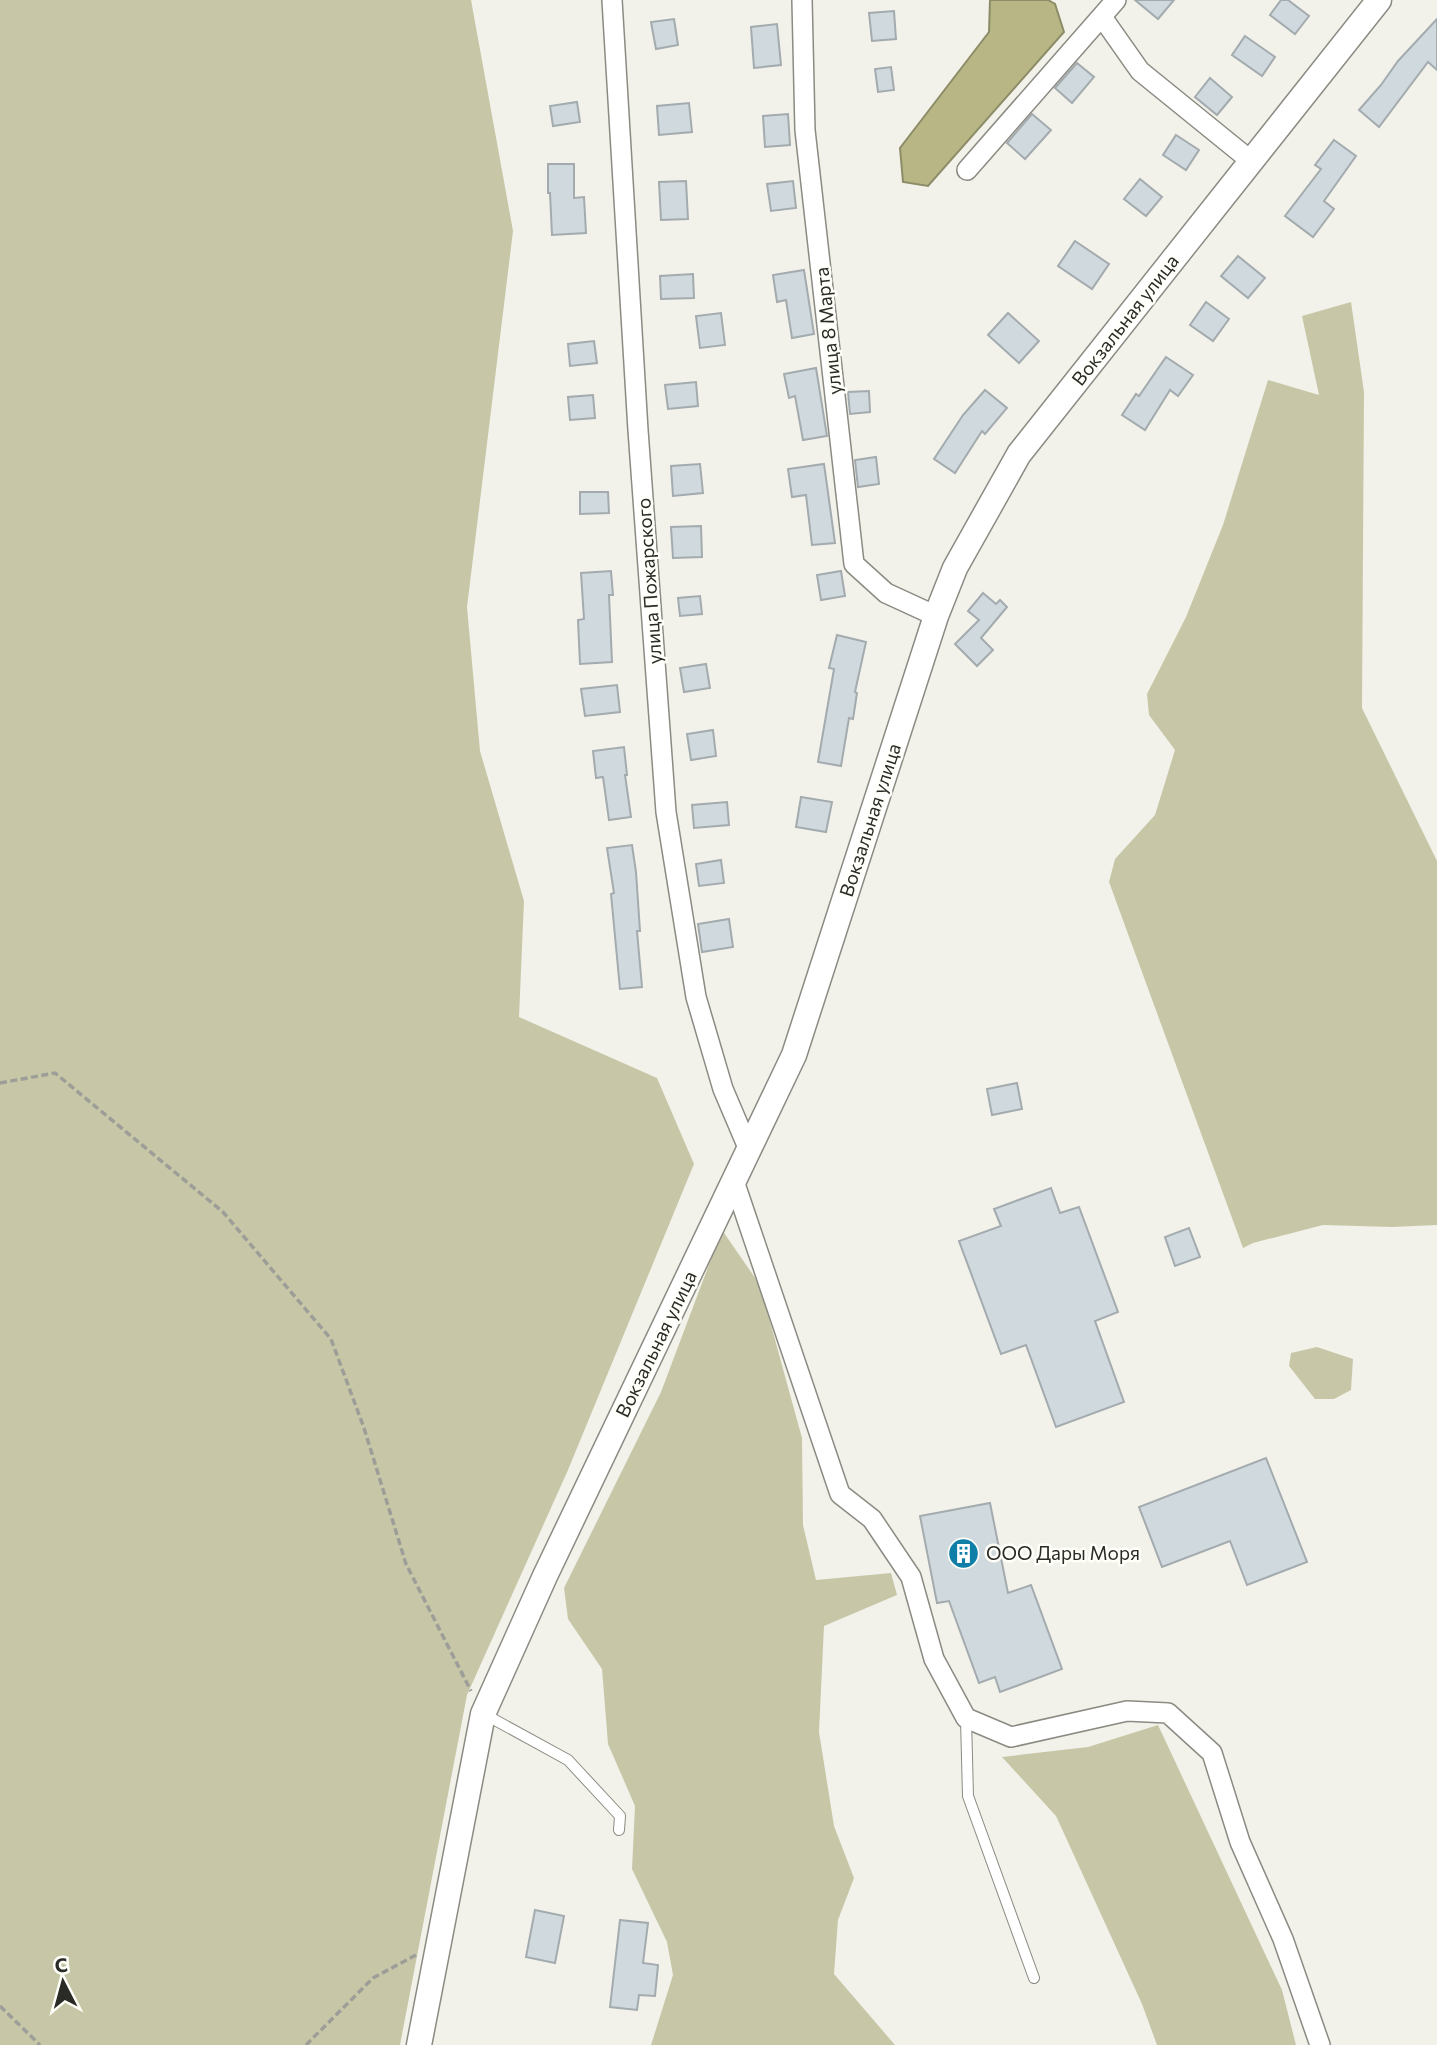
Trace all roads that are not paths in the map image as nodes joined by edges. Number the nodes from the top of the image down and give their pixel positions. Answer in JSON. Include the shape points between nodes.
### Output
{"nodes":[{"id":1,"x":612,"y":0,"type":"edge"},
{"id":2,"x":802,"y":0,"type":"edge"},
{"id":3,"x":1116,"y":0,"type":"edge"},
{"id":4,"x":1379,"y":0,"type":"edge"},
{"id":5,"x":1102,"y":17,"type":"junction"},
{"id":6,"x":1251,"y":161,"type":"junction"},
{"id":7,"x":967,"y":170,"type":"dead end"},
{"id":8,"x":936,"y":615,"type":"junction"},
{"id":9,"x":749,"y":1150,"type":"junction"},
{"id":10,"x":734,"y":1181,"type":"junction"},
{"id":11,"x":483,"y":1714,"type":"junction"},
{"id":12,"x":967,"y":1718,"type":"junction"},
{"id":13,"x":619,"y":1830,"type":"dead end"},
{"id":14,"x":1034,"y":1978,"type":"dead end"},
{"id":15,"x":419,"y":2045,"type":"edge"},
{"id":16,"x":1320,"y":2045,"type":"edge"}],
"edges":[{"from":1,"to":9,"type":"street","name":"улица Пожарского","via":[[666,812],[696,997],[723,1089]]},
{"from":2,"to":8,"type":"street","name":"улица 8 Марта","via":[[805,130],[854,564],[886,593]]},
{"from":3,"to":5,"type":"street"},
{"from":4,"to":6,"type":"street","name":"Вокзальная улица"},
{"from":5,"to":6,"type":"street","via":[[1140,71]]},
{"from":5,"to":7,"type":"street"},
{"from":6,"to":8,"type":"street","name":"Вокзальная улица","via":[[1019,454],[955,568]]},
{"from":8,"to":9,"type":"street","name":"Вокзальная улица","via":[[794,1055]]},
{"from":9,"to":10,"type":"street","name":"Вокзальная улица"},
{"from":10,"to":11,"type":"street","name":"Вокзальная улица"},
{"from":10,"to":12,"type":"street","via":[[840,1494],[872,1519],[911,1577],[934,1659]]},
{"from":11,"to":13,"type":"lane","via":[[568,1760],[620,1816]]},
{"from":11,"to":15,"type":"street","name":"Вокзальная улица"},
{"from":12,"to":14,"type":"lane","via":[[968,1796]]},
{"from":12,"to":16,"type":"street","via":[[1011,1737],[1127,1711],[1168,1713],[1212,1753],[1240,1842],[1283,1939]]}]}
